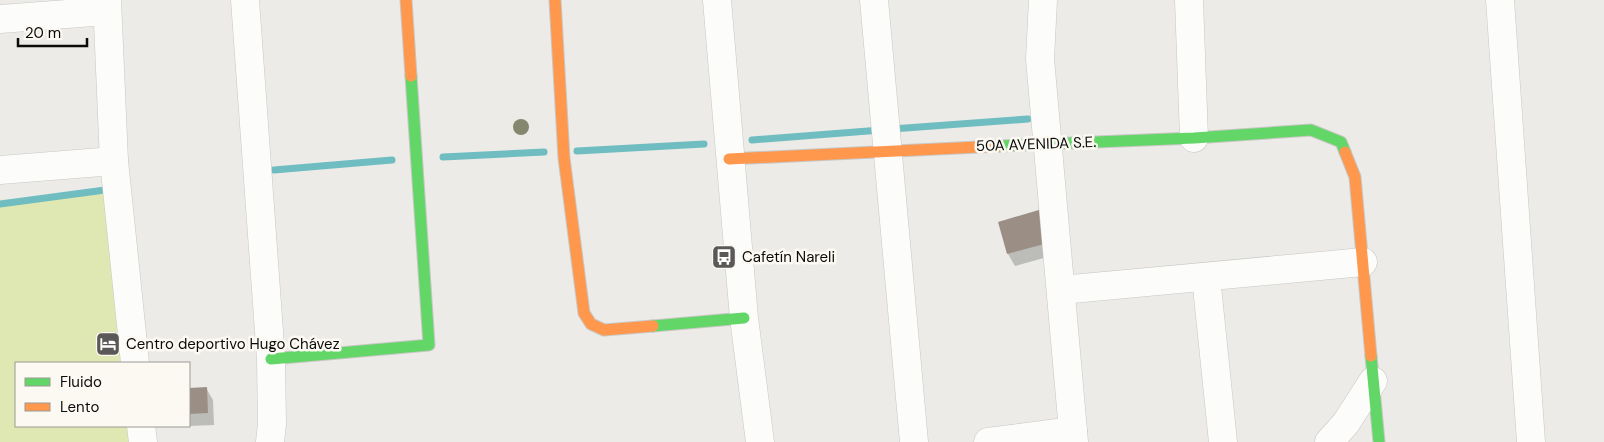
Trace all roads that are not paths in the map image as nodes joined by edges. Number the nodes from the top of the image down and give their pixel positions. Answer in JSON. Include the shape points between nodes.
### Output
{"nodes":[{"id":1,"x":246,"y":0,"type":"edge"},
{"id":2,"x":406,"y":0,"type":"edge"},
{"id":3,"x":555,"y":0,"type":"edge"},
{"id":4,"x":716,"y":0,"type":"edge"},
{"id":5,"x":874,"y":0,"type":"edge"},
{"id":6,"x":1043,"y":0,"type":"edge"},
{"id":7,"x":1189,"y":0,"type":"edge"},
{"id":8,"x":1500,"y":0,"type":"edge"},
{"id":9,"x":107,"y":5,"type":"edge"},
{"id":10,"x":0,"y":19,"type":"edge"},
{"id":11,"x":887,"y":137,"type":"junction"},
{"id":12,"x":1194,"y":138,"type":"junction"},
{"id":13,"x":1048,"y":144,"type":"junction"},
{"id":14,"x":729,"y":158,"type":"junction"},
{"id":15,"x":114,"y":161,"type":"junction"},
{"id":16,"x":0,"y":170,"type":"edge"},
{"id":17,"x":1363,"y":262,"type":"junction"},
{"id":18,"x":1206,"y":277,"type":"junction"},
{"id":19,"x":1061,"y":290,"type":"junction"},
{"id":20,"x":744,"y":318,"type":"junction"},
{"id":21,"x":271,"y":359,"type":"junction"},
{"id":22,"x":135,"y":362,"type":"edge"},
{"id":23,"x":1373,"y":381,"type":"junction"},
{"id":24,"x":141,"y":427,"type":"edge"},
{"id":25,"x":1073,"y":436,"type":"edge"},
{"id":26,"x":143,"y":442,"type":"edge"},
{"id":27,"x":270,"y":442,"type":"edge"},
{"id":28,"x":760,"y":442,"type":"edge"},
{"id":29,"x":914,"y":442,"type":"edge"},
{"id":30,"x":988,"y":442,"type":"edge"},
{"id":31,"x":1223,"y":442,"type":"edge"},
{"id":32,"x":1329,"y":442,"type":"edge"},
{"id":33,"x":1379,"y":442,"type":"edge"},
{"id":34,"x":1531,"y":442,"type":"edge"}],
"edges":[{"from":1,"to":21,"type":"street"},
{"from":2,"to":21,"type":"street","via":[[429,345]]},
{"from":3,"to":20,"type":"street","via":[[564,158],[584,313],[591,324],[604,330]]},
{"from":4,"to":14,"type":"street"},
{"from":5,"to":11,"type":"street"},
{"from":6,"to":13,"type":"street","via":[[1040,59]]},
{"from":7,"to":12,"type":"street"},
{"from":8,"to":34,"type":"street"},
{"from":9,"to":10,"type":"street"},
{"from":9,"to":15,"type":"street"},
{"from":11,"to":13,"type":"street","name":"50A AVENIDA S.E."},
{"from":11,"to":14,"type":"street","name":"50A AVENIDA S.E."},
{"from":11,"to":29,"type":"street"},
{"from":12,"to":13,"type":"street","name":"50A AVENIDA S.E."},
{"from":12,"to":17,"type":"street","name":"50A AVENIDA S.E.","via":[[1310,130],[1341,142],[1355,177]]},
{"from":13,"to":19,"type":"street"},
{"from":14,"to":20,"type":"street"},
{"from":15,"to":16,"type":"street"},
{"from":15,"to":22,"type":"street"},
{"from":17,"to":18,"type":"street"},
{"from":17,"to":23,"type":"street"},
{"from":18,"to":19,"type":"street"},
{"from":18,"to":31,"type":"street"},
{"from":19,"to":25,"type":"street"},
{"from":20,"to":28,"type":"street"},
{"from":21,"to":27,"type":"street"},
{"from":23,"to":32,"type":"street","via":[[1346,423]]},
{"from":23,"to":33,"type":"street"},
{"from":24,"to":26,"type":"street"},
{"from":25,"to":30,"type":"street"}]}
